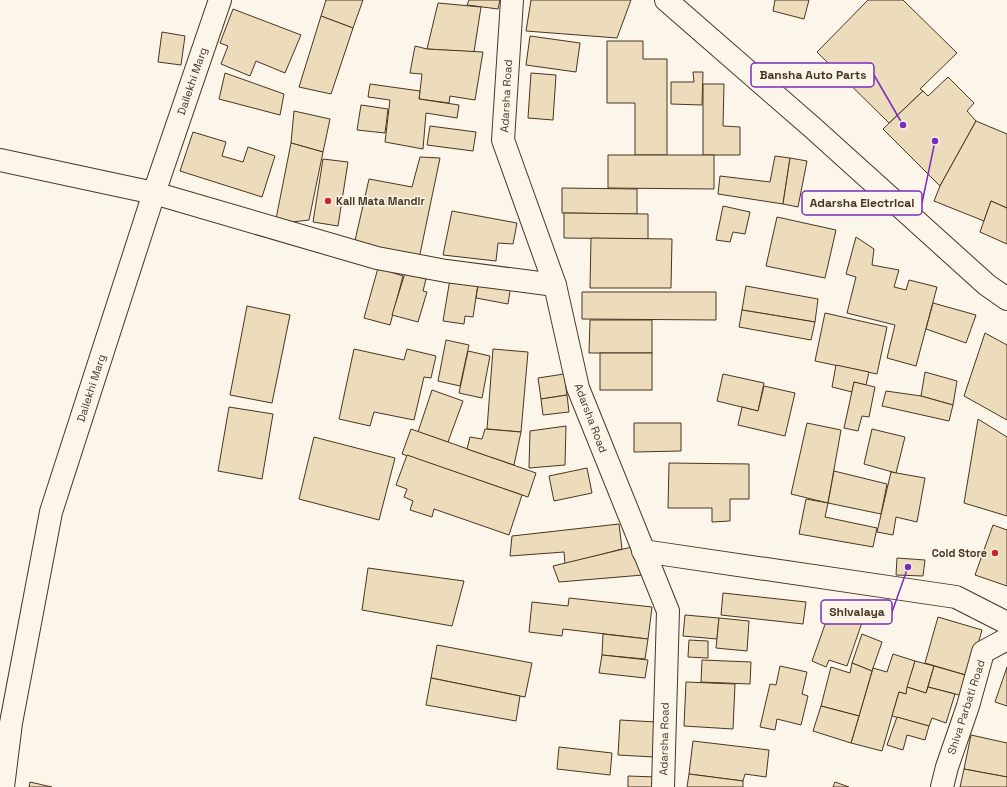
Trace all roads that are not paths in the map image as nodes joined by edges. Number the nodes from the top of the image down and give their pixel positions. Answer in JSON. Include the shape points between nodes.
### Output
{"nodes":[{"id":1,"x":220,"y":0,"type":"edge"},
{"id":2,"x":512,"y":0,"type":"edge"},
{"id":3,"x":666,"y":0,"type":"edge"},
{"id":4,"x":0,"y":160,"type":"edge"},
{"id":5,"x":154,"y":194,"type":"junction"},
{"id":6,"x":554,"y":285,"type":"junction"},
{"id":7,"x":1007,"y":299,"type":"edge"},
{"id":8,"x":643,"y":550,"type":"junction"},
{"id":9,"x":1007,"y":623,"type":"edge"},
{"id":10,"x":1007,"y":639,"type":"edge"},
{"id":11,"x":3,"y":787,"type":"edge"},
{"id":12,"x":663,"y":787,"type":"edge"},
{"id":13,"x":942,"y":787,"type":"edge"}],
"edges":[{"from":1,"to":5,"type":"street","name":"Dailekhi Marg"},
{"from":2,"to":6,"type":"street","name":"Adarsha Road","via":[[503,140]]},
{"from":3,"to":7,"type":"street","via":[[987,285]]},
{"from":4,"to":5,"type":"street"},
{"from":5,"to":6,"type":"street","via":[[376,258],[446,271]]},
{"from":5,"to":11,"type":"street","name":"Dailekhi Marg","via":[[51,512],[11,724]]},
{"from":6,"to":8,"type":"street","name":"Adarsha Road","via":[[578,388]]},
{"from":8,"to":9,"type":"street","via":[[956,597]]},
{"from":8,"to":12,"type":"street","name":"Adarsha Road","via":[[668,611]]},
{"from":10,"to":13,"type":"street","name":"Shiva Parbati Road","via":[[984,652]]}]}
